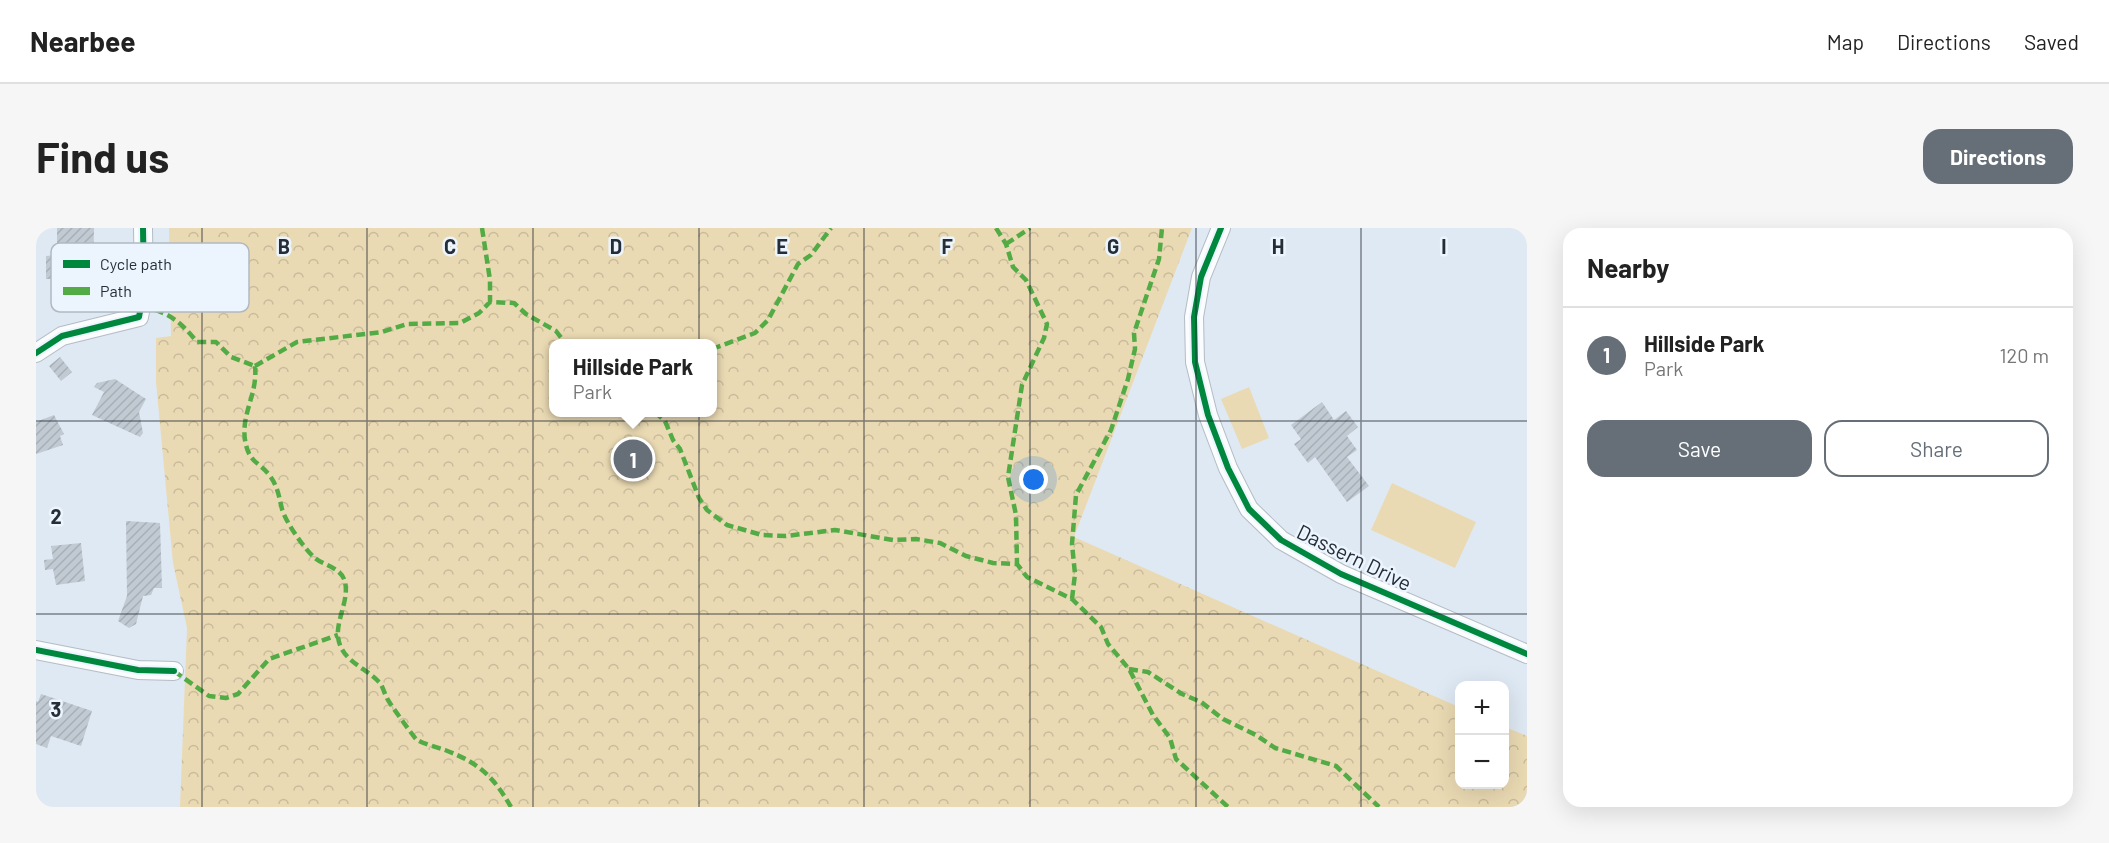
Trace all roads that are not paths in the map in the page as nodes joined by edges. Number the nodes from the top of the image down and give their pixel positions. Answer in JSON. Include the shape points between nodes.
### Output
{"nodes":[{"id":1,"x":143,"y":228,"type":"edge"},
{"id":2,"x":1221,"y":228,"type":"edge"},
{"id":3,"x":143,"y":243,"type":"edge"},
{"id":4,"x":140,"y":312,"type":"edge"},
{"id":5,"x":36,"y":353,"type":"edge"},
{"id":6,"x":36,"y":650,"type":"edge"},
{"id":7,"x":1527,"y":654,"type":"edge"},
{"id":8,"x":174,"y":671,"type":"dead end"}],
"edges":[{"from":1,"to":3,"type":"street"},
{"from":2,"to":7,"type":"street","name":"Dassern Drive","via":[[1201,277],[1194,317],[1196,362],[1208,416],[1249,509],[1281,540],[1341,574]]},
{"from":4,"to":5,"type":"street","via":[[139,317],[62,336]]},
{"from":6,"to":8,"type":"street","via":[[138,670]]}]}
